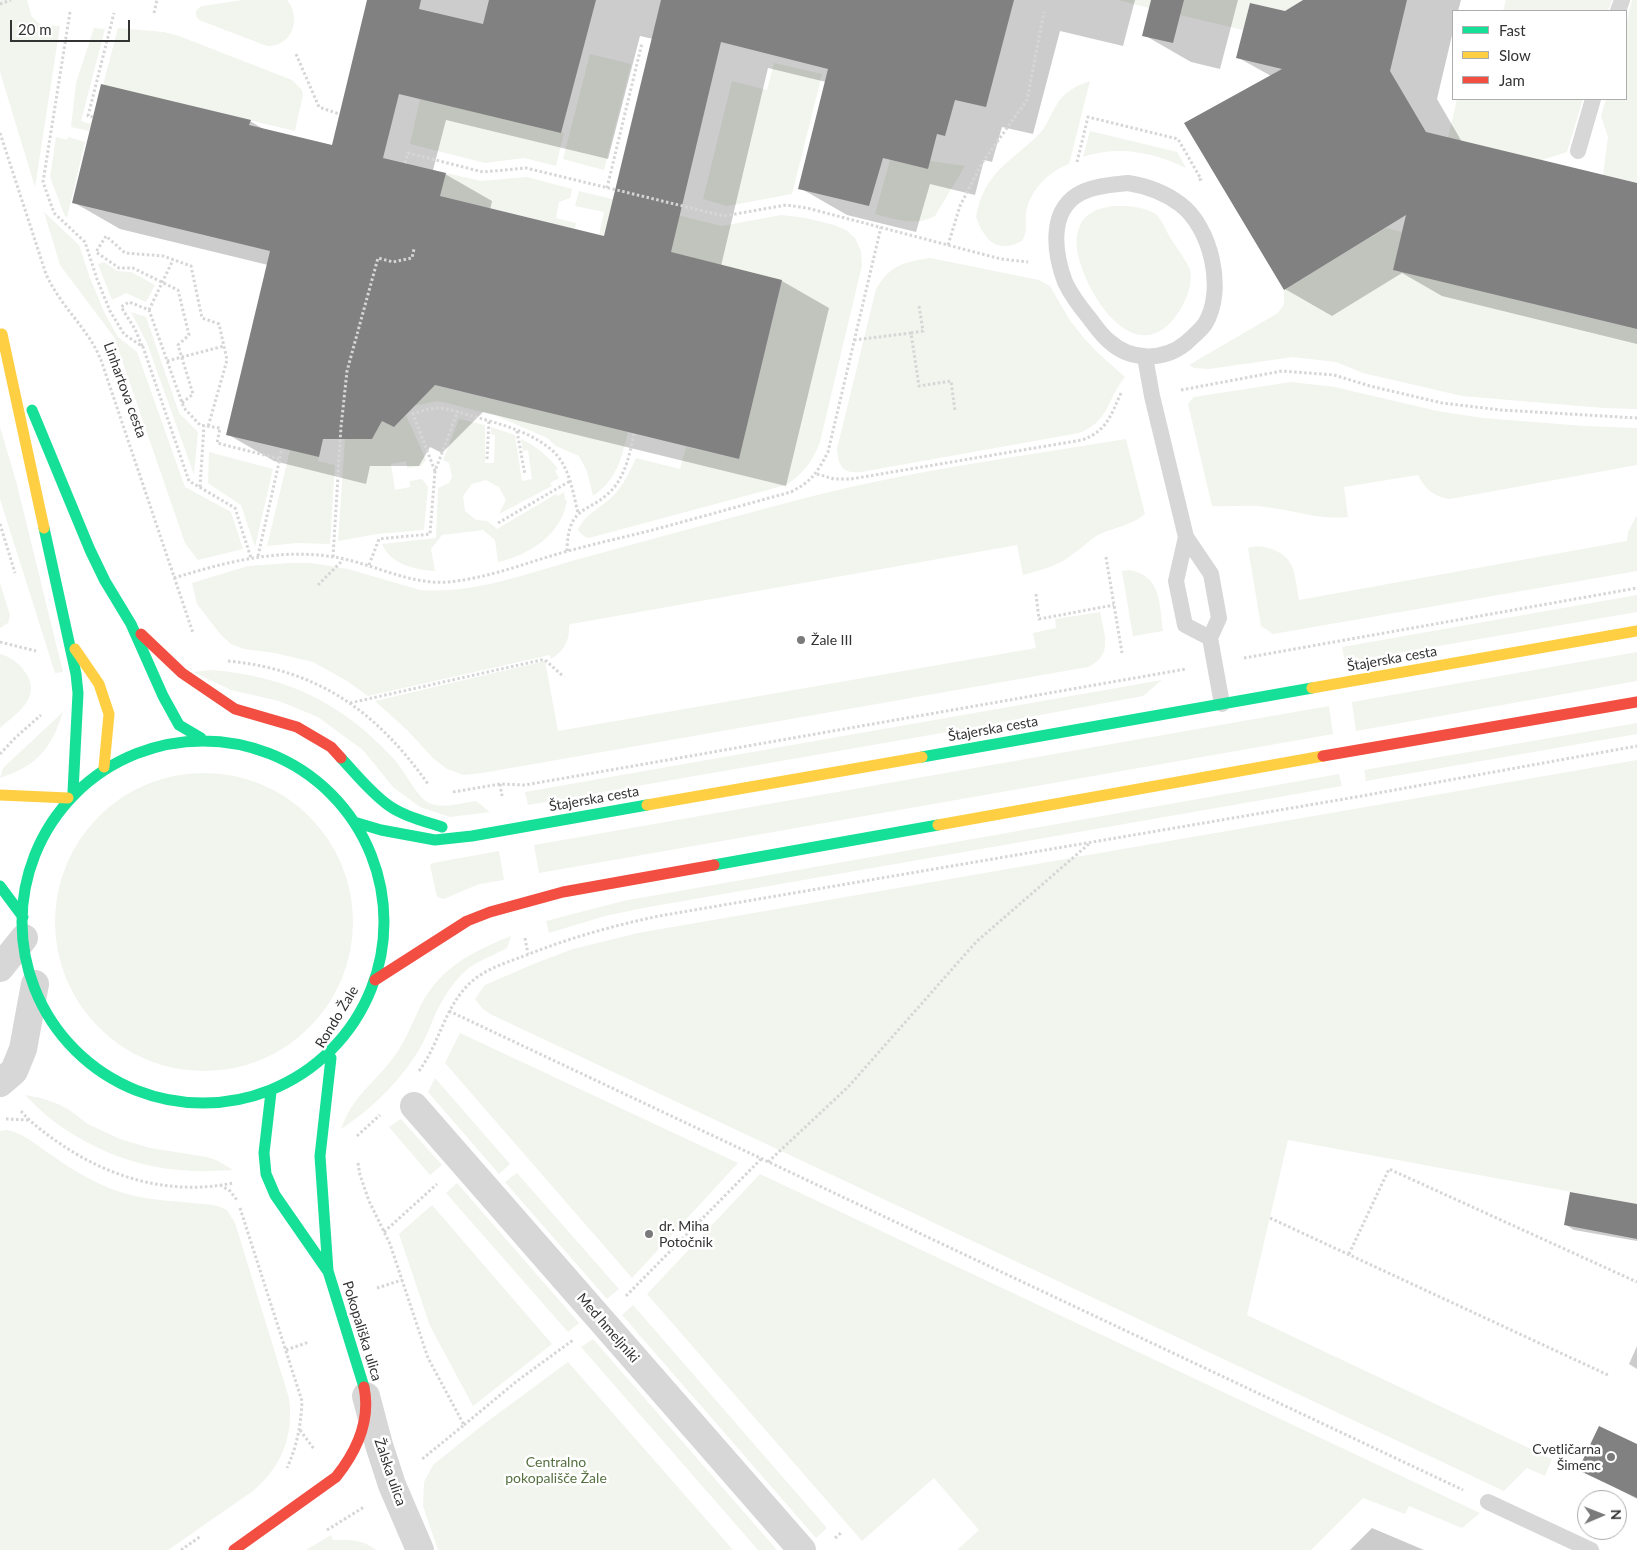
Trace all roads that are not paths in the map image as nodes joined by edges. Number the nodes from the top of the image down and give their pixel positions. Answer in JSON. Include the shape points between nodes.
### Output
{"nodes":[{"id":1,"x":1593,"y":100,"type":"edge"},
{"id":2,"x":1578,"y":151,"type":"dead end"},
{"id":3,"x":1,"y":331,"type":"edge"},
{"id":4,"x":1145,"y":357,"type":"junction"},
{"id":5,"x":1186,"y":537,"type":"junction"},
{"id":6,"x":131,"y":624,"type":"junction"},
{"id":7,"x":1637,"y":631,"type":"edge"},
{"id":8,"x":1210,"y":638,"type":"junction"},
{"id":9,"x":70,"y":641,"type":"junction"},
{"id":10,"x":1637,"y":702,"type":"edge"},
{"id":11,"x":1222,"y":704,"type":"junction"},
{"id":12,"x":201,"y":738,"type":"junction"},
{"id":13,"x":104,"y":768,"type":"junction"},
{"id":14,"x":0,"y":795,"type":"edge"},
{"id":15,"x":71,"y":795,"type":"junction"},
{"id":16,"x":354,"y":822,"type":"junction"},
{"id":17,"x":472,"y":836,"type":"junction"},
{"id":18,"x":0,"y":886,"type":"edge"},
{"id":19,"x":24,"y":927,"type":"junction"},
{"id":20,"x":0,"y":968,"type":"edge"},
{"id":21,"x":375,"y":980,"type":"junction"},
{"id":22,"x":35,"y":984,"type":"junction"},
{"id":23,"x":331,"y":1058,"type":"junction"},
{"id":24,"x":0,"y":1083,"type":"edge"},
{"id":25,"x":271,"y":1092,"type":"junction"},
{"id":26,"x":414,"y":1106,"type":"dead end"},
{"id":27,"x":328,"y":1271,"type":"junction"},
{"id":28,"x":365,"y":1392,"type":"junction"},
{"id":29,"x":1488,"y":1502,"type":"road end"},
{"id":30,"x":234,"y":1550,"type":"edge"},
{"id":31,"x":420,"y":1550,"type":"edge"},
{"id":32,"x":802,"y":1550,"type":"edge"},
{"id":33,"x":1591,"y":1550,"type":"edge"}],
"edges":[{"from":1,"to":2,"type":"lane"},
{"from":3,"to":6,"type":"main road","via":[[80,529],[104,580]]},
{"from":3,"to":9,"type":"main road"},
{"from":4,"to":4,"type":"lane","via":[[1177,349],[1204,324],[1211,310],[1215,280],[1213,260],[1206,239],[1192,215],[1180,204],[1142,186],[1128,183],[1102,186],[1077,195],[1058,217],[1056,232],[1060,265],[1075,299],[1103,335],[1119,349]]},
{"from":4,"to":5,"type":"lane"},
{"from":5,"to":8,"type":"lane","via":[[1211,574],[1219,618]]},
{"from":5,"to":8,"type":"lane","via":[[1176,581],[1185,625]]},
{"from":6,"to":12,"type":"main road","via":[[179,725]]},
{"from":6,"to":17,"type":"main road","via":[[182,673],[235,709],[297,727],[331,747],[389,806]]},
{"from":7,"to":11,"type":"main road","name":"Štajerska cesta"},
{"from":8,"to":11,"type":"lane"},
{"from":9,"to":13,"type":"main road","via":[[99,684],[109,714]]},
{"from":9,"to":15,"type":"main road","via":[[78,693]]},
{"from":10,"to":21,"type":"main road","via":[[563,892],[467,921]]},
{"from":11,"to":17,"type":"main road","name":"Štajerska cesta"},
{"from":12,"to":13,"type":"main road","name":"Rondo Žale","via":[[146,748]]},
{"from":12,"to":16,"type":"main road","name":"Rondo Žale","via":[[245,743],[284,760],[329,792]]},
{"from":13,"to":15,"type":"main road","name":"Rondo Žale","via":[[90,776]]},
{"from":14,"to":15,"type":"main road"},
{"from":15,"to":19,"type":"main road","name":"Rondo Žale","via":[[38,846],[27,878]]},
{"from":16,"to":17,"type":"main road","name":"Štajerska cesta","via":[[435,840]]},
{"from":16,"to":21,"type":"main road","name":"Rondo Žale","via":[[374,870],[380,900],[380,955]]},
{"from":18,"to":19,"type":"main road"},
{"from":19,"to":20,"type":"street"},
{"from":19,"to":22,"type":"main road","name":"Rondo Žale","via":[[26,952]]},
{"from":21,"to":23,"type":"main road","name":"Rondo Žale"},
{"from":22,"to":24,"type":"street","via":[[23,1048],[14,1071]]},
{"from":22,"to":25,"type":"main road","name":"Rondo Žale","via":[[60,1030],[85,1059],[127,1086],[195,1104],[253,1099]]},
{"from":23,"to":25,"type":"main road","name":"Rondo Žale","via":[[304,1077]]},
{"from":23,"to":27,"type":"main road","name":"Pokopališka ulica","via":[[320,1156]]},
{"from":25,"to":27,"type":"main road","name":"Pokopališka ulica","via":[[264,1153],[266,1174],[275,1195]]},
{"from":26,"to":32,"type":"street","name":"Med hmeljniki"},
{"from":27,"to":28,"type":"main road","name":"Pokopališka ulica"},
{"from":28,"to":30,"type":"main road","name":"Pokopališka ulica","via":[[366,1409],[360,1440],[342,1470],[318,1491]]},
{"from":28,"to":31,"type":"street","name":"Žalska ulica","via":[[392,1485]]},
{"from":29,"to":33,"type":"lane"}]}
